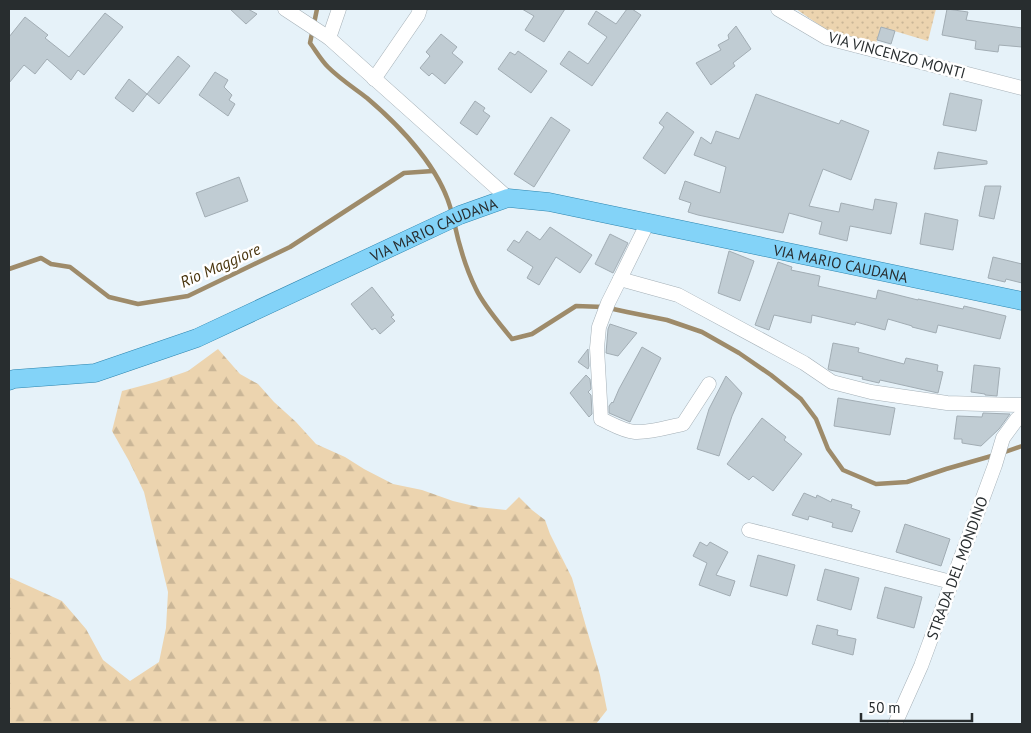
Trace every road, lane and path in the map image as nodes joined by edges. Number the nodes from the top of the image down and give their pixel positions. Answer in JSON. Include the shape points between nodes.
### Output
{"nodes":[{"id":1,"x":285,"y":9,"type":"edge"},
{"id":2,"x":338,"y":9,"type":"edge"},
{"id":3,"x":420,"y":9,"type":"edge"},
{"id":4,"x":778,"y":9,"type":"edge"},
{"id":5,"x":325,"y":36,"type":"junction"},
{"id":6,"x":374,"y":79,"type":"junction"},
{"id":7,"x":1022,"y":88,"type":"edge"},
{"id":8,"x":508,"y":198,"type":"junction"},
{"id":9,"x":648,"y":222,"type":"junction"},
{"id":10,"x":620,"y":279,"type":"junction"},
{"id":11,"x":1022,"y":301,"type":"edge"},
{"id":12,"x":9,"y":381,"type":"edge"},
{"id":13,"x":709,"y":384,"type":"dead end"},
{"id":14,"x":1022,"y":405,"type":"edge"},
{"id":15,"x":1022,"y":415,"type":"edge"},
{"id":16,"x":749,"y":530,"type":"dead end"},
{"id":17,"x":951,"y":582,"type":"junction"},
{"id":18,"x":895,"y":724,"type":"edge"}],
"edges":[{"from":1,"to":5,"type":"street"},
{"from":2,"to":5,"type":"street"},
{"from":3,"to":6,"type":"street"},
{"from":4,"to":7,"type":"street","name":"VIA VINCENZO MONTI","via":[[827,38]]},
{"from":5,"to":6,"type":"street"},
{"from":6,"to":8,"type":"street"},
{"from":8,"to":9,"type":"main road","name":"VIA MARIO CAUDANA","via":[[549,202]]},
{"from":8,"to":12,"type":"main road","name":"VIA MARIO CAUDANA","via":[[452,219],[197,338],[95,373]]},
{"from":9,"to":10,"type":"street"},
{"from":9,"to":11,"type":"main road","name":"VIA MARIO CAUDANA"},
{"from":10,"to":13,"type":"street","via":[[606,309],[597,348],[601,419],[635,432],[683,424]]},
{"from":10,"to":14,"type":"street","via":[[678,294],[804,363],[832,382],[871,392],[947,403]]},
{"from":15,"to":17,"type":"street","name":"STRADA DEL MONDINO","via":[[1003,438]]},
{"from":16,"to":17,"type":"street"},
{"from":17,"to":18,"type":"street","name":"STRADA DEL MONDINO","via":[[921,666]]}]}
